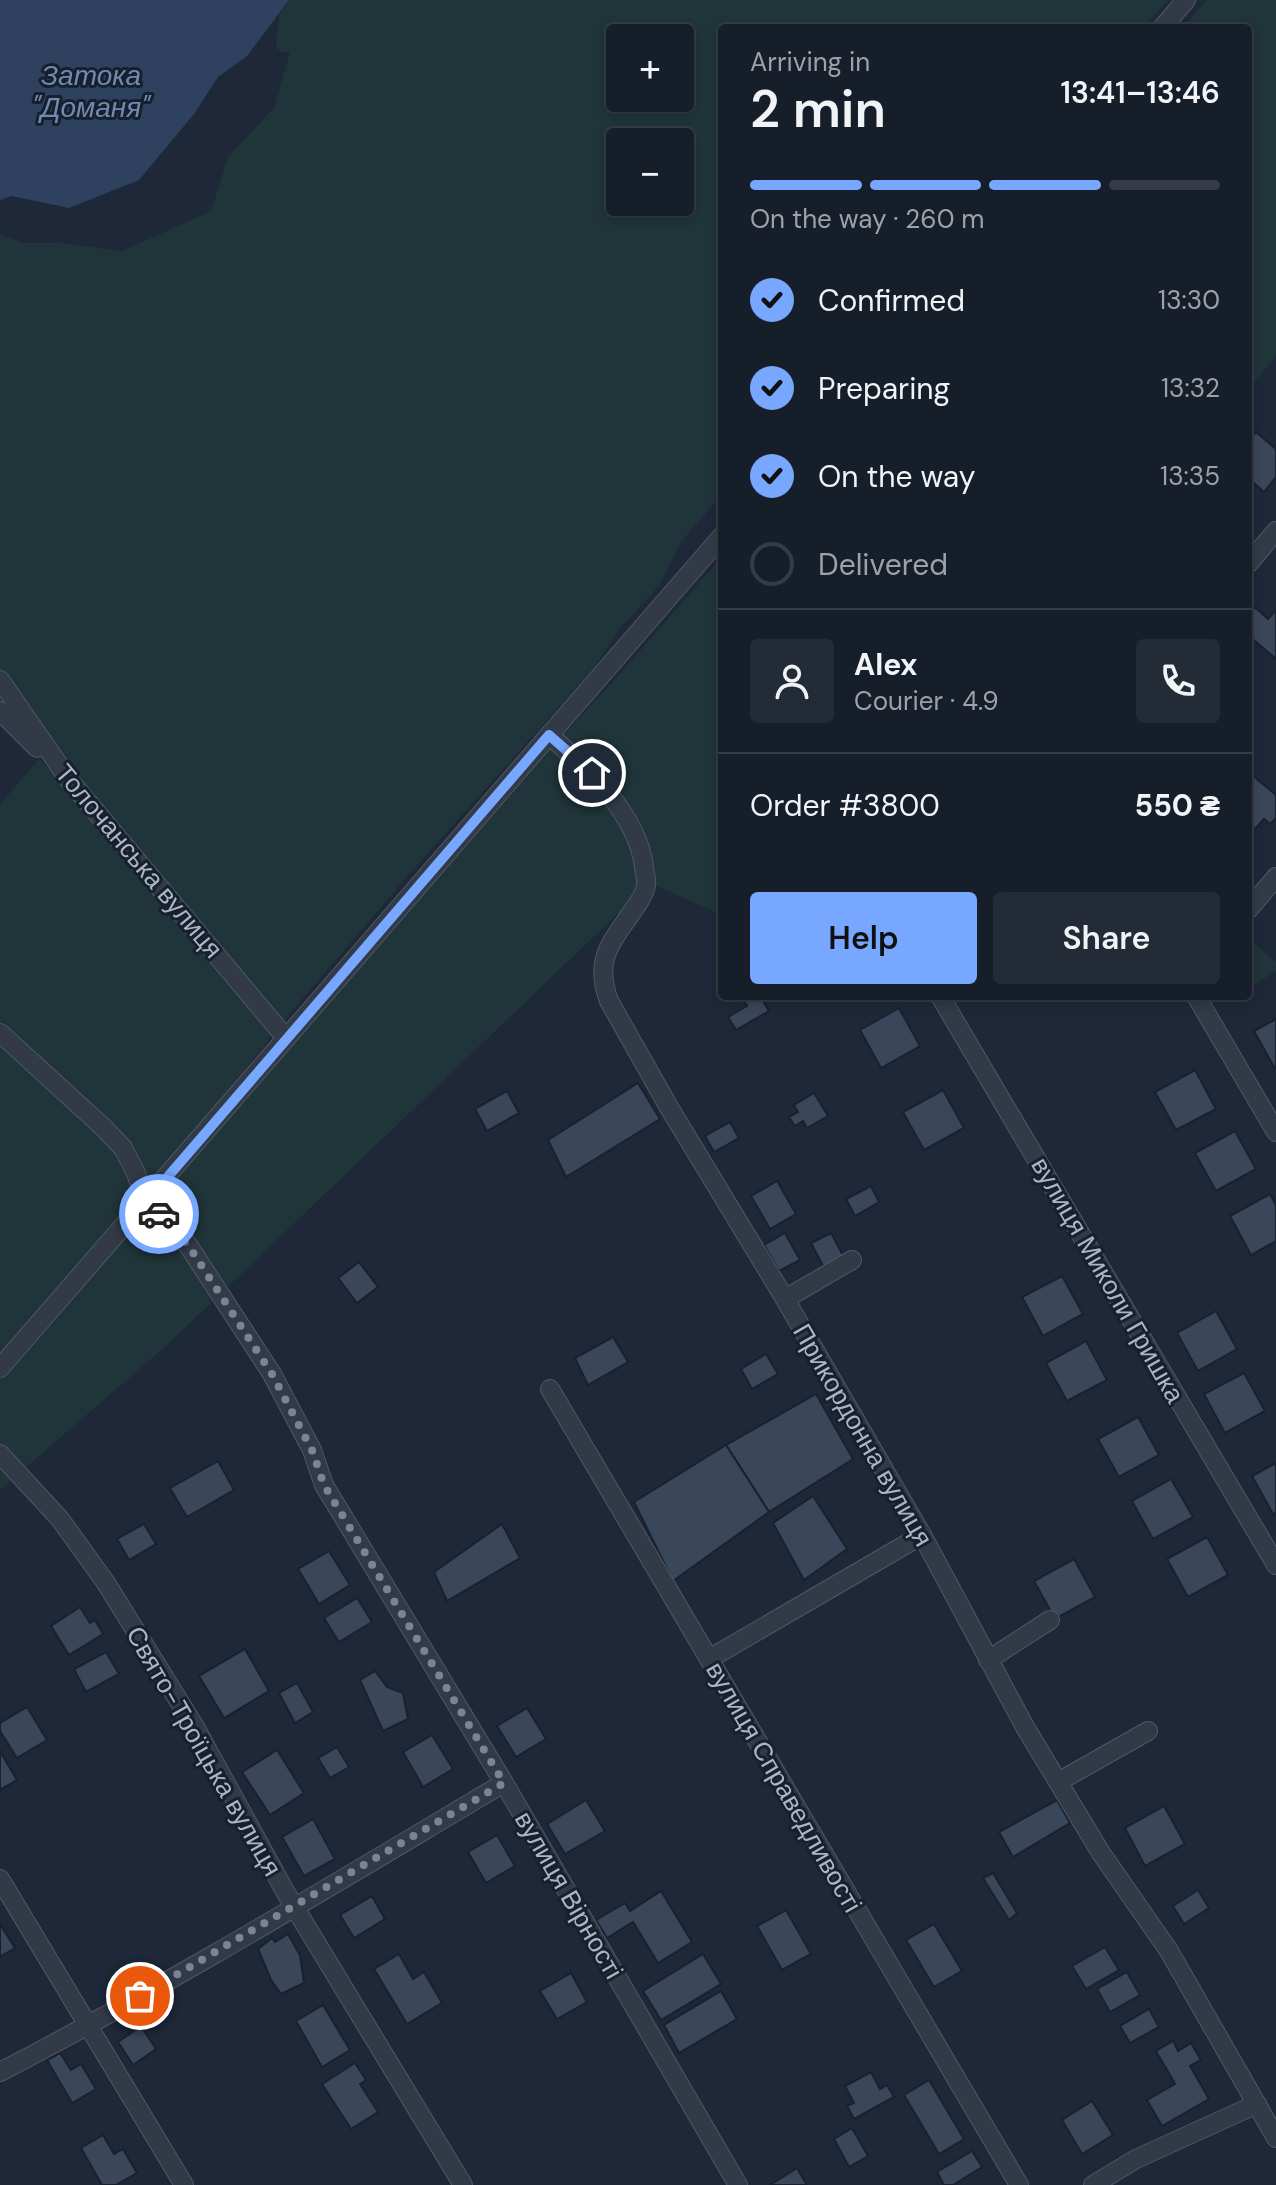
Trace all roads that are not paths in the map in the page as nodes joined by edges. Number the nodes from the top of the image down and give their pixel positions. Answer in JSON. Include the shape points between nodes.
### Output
{"nodes":[{"id":1,"x":1186,"y":0,"type":"edge"},
{"id":2,"x":1165,"y":24,"type":"edge"},
{"id":3,"x":1276,"y":531,"type":"edge"},
{"id":4,"x":718,"y":541,"type":"edge"},
{"id":5,"x":1252,"y":559,"type":"edge"},
{"id":6,"x":0,"y":680,"type":"edge"},
{"id":7,"x":0,"y":711,"type":"edge"},
{"id":8,"x":549,"y":735,"type":"junction"},
{"id":9,"x":70,"y":781,"type":"junction"},
{"id":10,"x":1276,"y":877,"type":"edge"},
{"id":11,"x":1252,"y":905,"type":"edge"},
{"id":12,"x":942,"y":1000,"type":"edge"},
{"id":13,"x":1198,"y":1000,"type":"edge"},
{"id":14,"x":0,"y":1033,"type":"edge"},
{"id":15,"x":286,"y":1038,"type":"junction"},
{"id":16,"x":1276,"y":1132,"type":"edge"},
{"id":17,"x":146,"y":1202,"type":"junction"},
{"id":18,"x":852,"y":1260,"type":"dead end"},
{"id":19,"x":785,"y":1299,"type":"junction"},
{"id":20,"x":0,"y":1368,"type":"edge"},
{"id":21,"x":550,"y":1389,"type":"dead end"},
{"id":22,"x":0,"y":1454,"type":"edge"},
{"id":23,"x":922,"y":1535,"type":"junction"},
{"id":24,"x":1276,"y":1565,"type":"edge"},
{"id":25,"x":1050,"y":1620,"type":"dead end"},
{"id":26,"x":709,"y":1659,"type":"junction"},
{"id":27,"x":988,"y":1660,"type":"junction"},
{"id":28,"x":1148,"y":1731,"type":"dead end"},
{"id":29,"x":1058,"y":1782,"type":"junction"},
{"id":30,"x":504,"y":1783,"type":"junction"},
{"id":31,"x":0,"y":1879,"type":"edge"},
{"id":32,"x":295,"y":1907,"type":"junction"},
{"id":33,"x":89,"y":2026,"type":"junction"},
{"id":34,"x":0,"y":2072,"type":"edge"},
{"id":35,"x":1257,"y":2104,"type":"junction"},
{"id":36,"x":1276,"y":2138,"type":"edge"},
{"id":37,"x":184,"y":2185,"type":"edge"},
{"id":38,"x":463,"y":2185,"type":"edge"},
{"id":39,"x":738,"y":2185,"type":"edge"},
{"id":40,"x":1019,"y":2185,"type":"edge"},
{"id":41,"x":1093,"y":2185,"type":"edge"}],
"edges":[{"from":1,"to":2,"type":"street"},
{"from":3,"to":5,"type":"street"},
{"from":4,"to":8,"type":"street"},
{"from":6,"to":9,"type":"street","name":"Толочанська вулиця"},
{"from":7,"to":9,"type":"street"},
{"from":8,"to":15,"type":"street"},
{"from":8,"to":19,"type":"street","name":"Прикордонна вулиця","via":[[592,773],[620,809],[642,851],[646,884],[604,963],[609,1001]]},
{"from":9,"to":15,"type":"street","name":"Толочанська вулиця"},
{"from":10,"to":11,"type":"street"},
{"from":12,"to":24,"type":"street","name":"вулиця Миколи Гришка"},
{"from":13,"to":16,"type":"street"},
{"from":14,"to":17,"type":"street","via":[[123,1148]]},
{"from":15,"to":17,"type":"street"},
{"from":17,"to":20,"type":"street"},
{"from":17,"to":30,"type":"street","name":"вулиця Вірності","via":[[188,1245],[272,1374],[324,1485]]},
{"from":18,"to":19,"type":"street"},
{"from":19,"to":23,"type":"street","name":"Прикордонна вулиця"},
{"from":21,"to":26,"type":"street","name":"вулиця Справедливості"},
{"from":22,"to":32,"type":"street","name":"Свято-Троїцька вулиця","via":[[60,1519],[106,1583],[195,1727]]},
{"from":23,"to":26,"type":"street"},
{"from":23,"to":27,"type":"street","name":"Прикордонна вулиця"},
{"from":25,"to":27,"type":"street"},
{"from":26,"to":40,"type":"street","name":"вулиця Справедливості"},
{"from":27,"to":29,"type":"street","name":"Прикордонна вулиця"},
{"from":28,"to":29,"type":"street"},
{"from":29,"to":35,"type":"street","name":"Прикордонна вулиця","via":[[1169,1951]]},
{"from":30,"to":32,"type":"street"},
{"from":30,"to":39,"type":"street","name":"вулиця Вірності"},
{"from":31,"to":33,"type":"street"},
{"from":32,"to":33,"type":"street"},
{"from":32,"to":38,"type":"street","name":"Свято-Троїцька вулиця"},
{"from":33,"to":34,"type":"street"},
{"from":33,"to":37,"type":"street"},
{"from":35,"to":36,"type":"street","name":"Прикордонна вулиця"},
{"from":35,"to":41,"type":"street","via":[[1136,2159]]}]}
